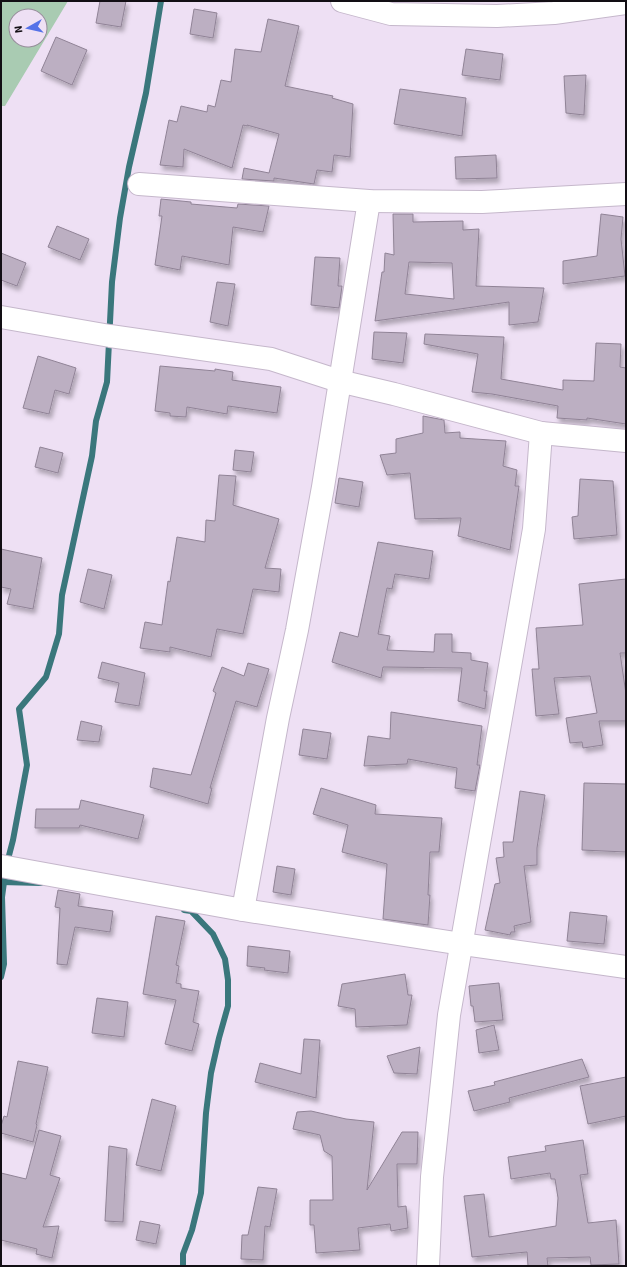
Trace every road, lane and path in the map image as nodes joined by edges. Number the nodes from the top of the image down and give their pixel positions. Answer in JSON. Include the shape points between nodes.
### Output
{"nodes":[{"id":1,"x":342,"y":1,"type":"edge"},
{"id":2,"x":626,"y":3,"type":"edge"},
{"id":3,"x":393,"y":8,"type":"edge"},
{"id":4,"x":139,"y":184,"type":"dead end"},
{"id":5,"x":626,"y":194,"type":"edge"},
{"id":6,"x":369,"y":201,"type":"junction"},
{"id":7,"x":1,"y":317,"type":"edge"},
{"id":8,"x":339,"y":381,"type":"junction"},
{"id":9,"x":541,"y":433,"type":"junction"},
{"id":10,"x":626,"y":441,"type":"edge"},
{"id":11,"x":1,"y":866,"type":"edge"},
{"id":12,"x":243,"y":910,"type":"junction"},
{"id":13,"x":462,"y":944,"type":"junction"},
{"id":14,"x":626,"y":967,"type":"edge"},
{"id":15,"x":428,"y":1266,"type":"edge"}],
"edges":[{"from":1,"to":3,"type":"street"},
{"from":2,"to":3,"type":"street","via":[[554,13],[497,16]]},
{"from":4,"to":6,"type":"street"},
{"from":5,"to":6,"type":"street","via":[[482,202]]},
{"from":6,"to":8,"type":"street"},
{"from":7,"to":8,"type":"street","via":[[110,336],[271,359]]},
{"from":8,"to":9,"type":"street"},
{"from":8,"to":12,"type":"street","via":[[323,487]]},
{"from":9,"to":10,"type":"street"},
{"from":9,"to":13,"type":"street","via":[[534,529]]},
{"from":11,"to":12,"type":"street"},
{"from":12,"to":13,"type":"street"},
{"from":13,"to":14,"type":"street"},
{"from":13,"to":15,"type":"street","via":[[449,1015],[432,1177]]}]}
